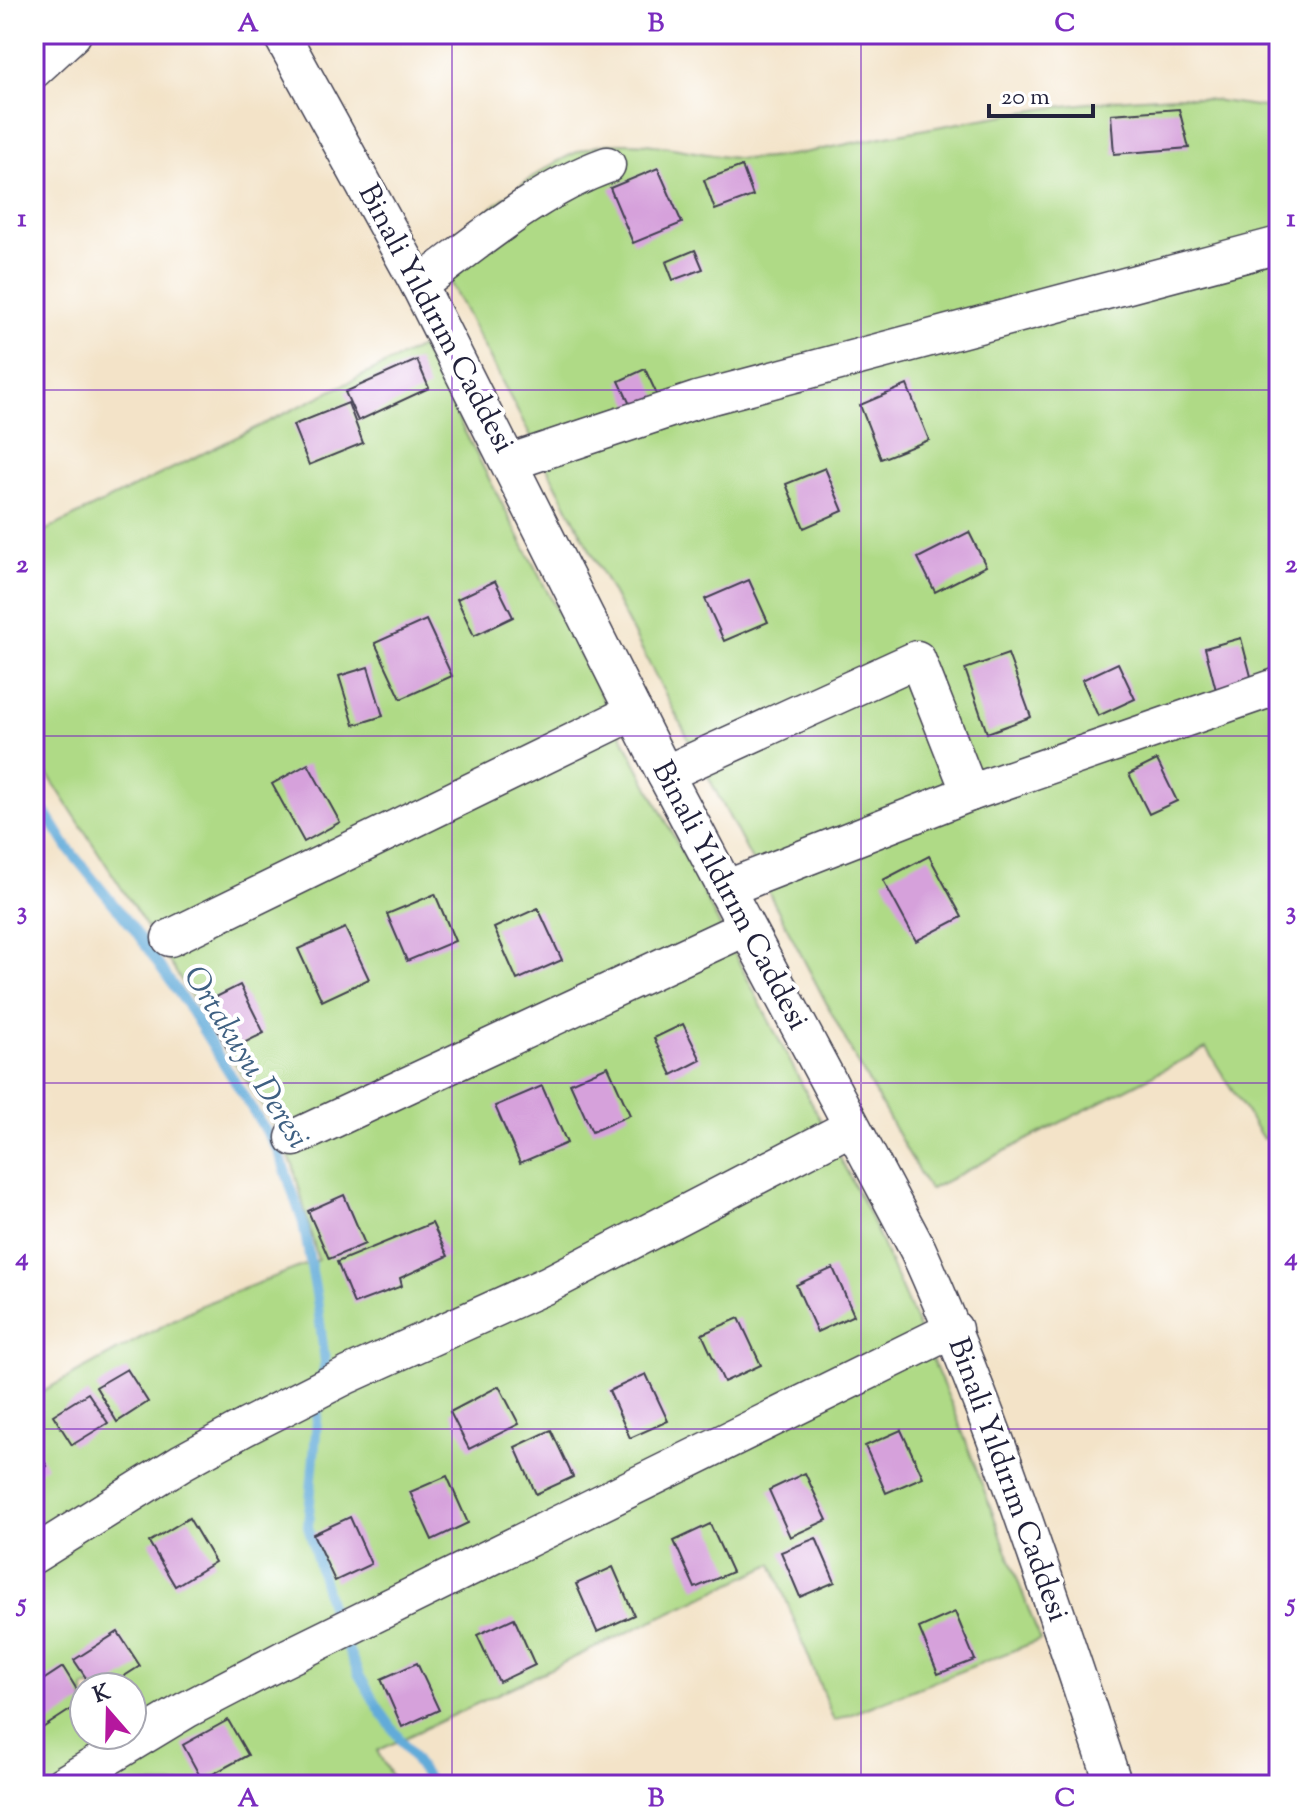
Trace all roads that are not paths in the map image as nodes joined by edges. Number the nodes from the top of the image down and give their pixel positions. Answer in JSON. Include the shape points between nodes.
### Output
{"nodes":[{"id":1,"x":73,"y":34,"type":"edge"},
{"id":2,"x":281,"y":34,"type":"edge"},
{"id":3,"x":34,"y":70,"type":"edge"},
{"id":4,"x":607,"y":165,"type":"dead end"},
{"id":5,"x":1279,"y":245,"type":"edge"},
{"id":6,"x":419,"y":285,"type":"junction"},
{"id":7,"x":511,"y":462,"type":"junction"},
{"id":8,"x":1279,"y":686,"type":"edge"},
{"id":9,"x":634,"y":712,"type":"junction"},
{"id":10,"x":665,"y":774,"type":"junction"},
{"id":11,"x":970,"y":793,"type":"junction"},
{"id":12,"x":725,"y":889,"type":"junction"},
{"id":13,"x":745,"y":928,"type":"junction"},
{"id":14,"x":170,"y":938,"type":"dead end"},
{"id":15,"x":851,"y":1127,"type":"junction"},
{"id":16,"x":294,"y":1138,"type":"dead end"},
{"id":17,"x":954,"y":1329,"type":"junction"},
{"id":18,"x":34,"y":1555,"type":"edge"},
{"id":19,"x":62,"y":1785,"type":"edge"},
{"id":20,"x":1114,"y":1785,"type":"edge"}],
"edges":[{"from":1,"to":3,"type":"street"},
{"from":2,"to":6,"type":"street","name":"Binali Yıldırım Caddesi"},
{"from":4,"to":6,"type":"street","via":[[534,201]]},
{"from":5,"to":7,"type":"street","via":[[697,400]]},
{"from":6,"to":7,"type":"street","name":"Binali Yıldırım Caddesi"},
{"from":7,"to":9,"type":"street","name":"Binali Yıldırım Caddesi"},
{"from":8,"to":11,"type":"street"},
{"from":9,"to":10,"type":"street","name":"Binali Yıldırım Caddesi"},
{"from":9,"to":14,"type":"street"},
{"from":10,"to":11,"type":"street","via":[[917,659]]},
{"from":10,"to":12,"type":"street","name":"Binali Yıldırım Caddesi"},
{"from":11,"to":12,"type":"street"},
{"from":12,"to":13,"type":"street","name":"Binali Yıldırım Caddesi"},
{"from":13,"to":15,"type":"street","name":"Binali Yıldırım Caddesi"},
{"from":13,"to":16,"type":"street"},
{"from":15,"to":17,"type":"street","name":"Binali Yıldırım Caddesi"},
{"from":15,"to":18,"type":"street","via":[[547,1285],[244,1428]]},
{"from":17,"to":19,"type":"street","via":[[282,1660]]},
{"from":17,"to":20,"type":"street","name":"Binali Yıldırım Caddesi"}]}
